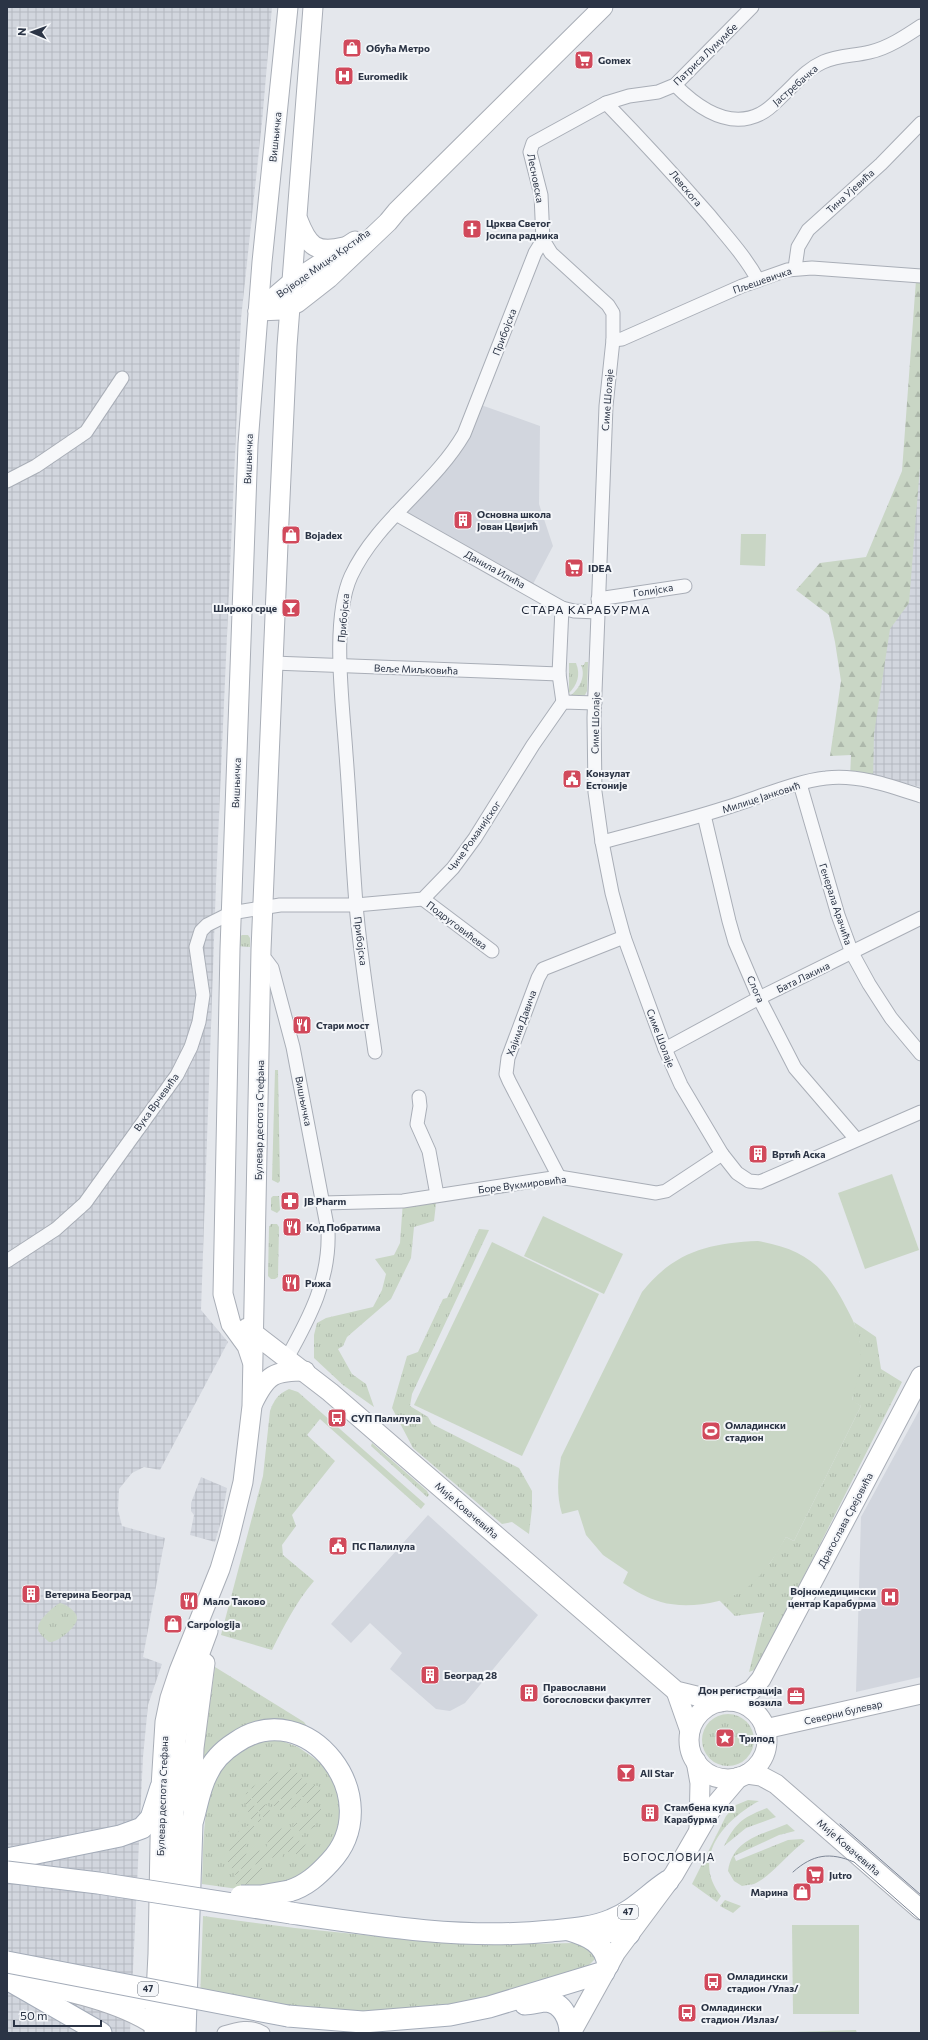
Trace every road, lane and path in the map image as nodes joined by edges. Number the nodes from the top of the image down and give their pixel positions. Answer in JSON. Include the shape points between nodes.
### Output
{"nodes":[{"id":1,"x":288,"y":7,"type":"edge"},
{"id":2,"x":313,"y":7,"type":"edge"},
{"id":3,"x":603,"y":7,"type":"edge"},
{"id":4,"x":752,"y":7,"type":"edge"},
{"id":5,"x":921,"y":26,"type":"edge"},
{"id":6,"x":675,"y":85,"type":"junction"},
{"id":7,"x":606,"y":103,"type":"junction"},
{"id":8,"x":921,"y":123,"type":"edge"},
{"id":9,"x":397,"y":211,"type":"junction"},
{"id":10,"x":298,"y":220,"type":"junction"},
{"id":11,"x":543,"y":240,"type":"junction"},
{"id":12,"x":350,"y":245,"type":"junction"},
{"id":13,"x":795,"y":268,"type":"junction"},
{"id":14,"x":921,"y":276,"type":"edge"},
{"id":15,"x":758,"y":280,"type":"junction"},
{"id":16,"x":292,"y":282,"type":"junction"},
{"id":17,"x":290,"y":308,"type":"junction"},
{"id":18,"x":258,"y":311,"type":"junction"},
{"id":19,"x":612,"y":340,"type":"junction"},
{"id":20,"x":122,"y":378,"type":"dead end"},
{"id":21,"x":7,"y":481,"type":"edge"},
{"id":22,"x":396,"y":514,"type":"junction"},
{"id":23,"x":685,"y":586,"type":"dead end"},
{"id":24,"x":598,"y":599,"type":"junction"},
{"id":25,"x":562,"y":608,"type":"junction"},
{"id":26,"x":598,"y":612,"type":"junction"},
{"id":27,"x":273,"y":663,"type":"junction"},
{"id":28,"x":340,"y":666,"type":"junction"},
{"id":29,"x":559,"y":674,"type":"junction"},
{"id":30,"x":563,"y":702,"type":"junction"},
{"id":31,"x":595,"y":703,"type":"junction"},
{"id":32,"x":800,"y":784,"type":"junction"},
{"id":33,"x":921,"y":796,"type":"edge"},
{"id":34,"x":704,"y":815,"type":"junction"},
{"id":35,"x":602,"y":842,"type":"junction"},
{"id":36,"x":423,"y":899,"type":"junction"},
{"id":37,"x":356,"y":905,"type":"junction"},
{"id":38,"x":263,"y":907,"type":"junction"},
{"id":39,"x":231,"y":913,"type":"junction"},
{"id":40,"x":921,"y":918,"type":"edge"},
{"id":41,"x":624,"y":937,"type":"junction"},
{"id":42,"x":492,"y":951,"type":"dead end"},
{"id":43,"x":852,"y":953,"type":"junction"},
{"id":44,"x":261,"y":959,"type":"junction"},
{"id":45,"x":760,"y":998,"type":"junction"},
{"id":46,"x":665,"y":1049,"type":"junction"},
{"id":47,"x":375,"y":1052,"type":"dead end"},
{"id":48,"x":921,"y":1054,"type":"edge"},
{"id":49,"x":419,"y":1097,"type":"dead end"},
{"id":50,"x":921,"y":1112,"type":"edge"},
{"id":51,"x":856,"y":1139,"type":"junction"},
{"id":52,"x":722,"y":1154,"type":"junction"},
{"id":53,"x":559,"y":1177,"type":"junction"},
{"id":54,"x":437,"y":1195,"type":"junction"},
{"id":55,"x":323,"y":1204,"type":"junction"},
{"id":56,"x":7,"y":1261,"type":"edge"},
{"id":57,"x":226,"y":1307,"type":"junction"},
{"id":58,"x":254,"y":1334,"type":"junction"},
{"id":59,"x":287,"y":1358,"type":"junction"},
{"id":60,"x":253,"y":1366,"type":"junction"},
{"id":61,"x":305,"y":1371,"type":"junction"},
{"id":62,"x":921,"y":1376,"type":"edge"},
{"id":63,"x":252,"y":1406,"type":"junction"},
{"id":64,"x":220,"y":1569,"type":"junction"},
{"id":65,"x":208,"y":1631,"type":"junction"},
{"id":66,"x":758,"y":1685,"type":"junction"},
{"id":67,"x":676,"y":1691,"type":"junction"},
{"id":68,"x":921,"y":1694,"type":"edge"},
{"id":69,"x":725,"y":1701,"type":"junction"},
{"id":70,"x":762,"y":1722,"type":"junction"},
{"id":71,"x":690,"y":1731,"type":"junction"},
{"id":72,"x":764,"y":1753,"type":"junction"},
{"id":73,"x":696,"y":1762,"type":"junction"},
{"id":74,"x":743,"y":1775,"type":"junction"},
{"id":75,"x":776,"y":1784,"type":"junction"},
{"id":76,"x":161,"y":1787,"type":"junction"},
{"id":77,"x":192,"y":1823,"type":"junction"},
{"id":78,"x":699,"y":1829,"type":"junction"},
{"id":79,"x":7,"y":1859,"type":"edge"},
{"id":80,"x":7,"y":1872,"type":"edge"},
{"id":81,"x":668,"y":1881,"type":"junction"},
{"id":82,"x":174,"y":1896,"type":"junction"},
{"id":83,"x":921,"y":1910,"type":"edge"},
{"id":84,"x":573,"y":1929,"type":"junction"},
{"id":85,"x":629,"y":1934,"type":"junction"},
{"id":86,"x":7,"y":1962,"type":"edge"},
{"id":87,"x":606,"y":1968,"type":"junction"},
{"id":88,"x":7,"y":1979,"type":"edge"},
{"id":89,"x":96,"y":1999,"type":"junction"},
{"id":90,"x":156,"y":2000,"type":"junction"},
{"id":91,"x":506,"y":2002,"type":"junction"},
{"id":92,"x":172,"y":2031,"type":"edge"},
{"id":93,"x":101,"y":2033,"type":"edge"},
{"id":94,"x":224,"y":2033,"type":"edge"},
{"id":95,"x":263,"y":2033,"type":"edge"},
{"id":96,"x":570,"y":2033,"type":"edge"}],
"edges":[{"from":1,"to":18,"type":"main road","name":"Вишњичка"},
{"from":2,"to":10,"type":"main road","via":[[303,117]]},
{"from":3,"to":9,"type":"main road","name":"Војводе Мицка Крстића"},
{"from":4,"to":6,"type":"street","name":"Патриса Лумумбе"},
{"from":5,"to":6,"type":"street","name":"Јастребачка","via":[[876,51],[836,57],[815,65],[764,112],[752,118],[729,119],[711,113],[692,102]]},
{"from":6,"to":7,"type":"street","name":"Патриса Лумумбе","via":[[658,92],[629,96]]},
{"from":7,"to":11,"type":"street","name":"Лесновска","via":[[533,143],[531,157],[541,195]]},
{"from":7,"to":15,"type":"street","name":"Левскога","via":[[656,153],[743,256]]},
{"from":8,"to":13,"type":"street","name":"Тина Ујевића","via":[[881,164],[808,230],[796,252]]},
{"from":9,"to":12,"type":"main road","name":"Војводе Мицка Крстића"},
{"from":9,"to":17,"type":"main road","name":"Војводе Мицка Крстића","via":[[329,278]]},
{"from":10,"to":12,"type":"main road","via":[[305,237],[319,249],[332,250]]},
{"from":10,"to":16,"type":"main road"},
{"from":11,"to":19,"type":"street","via":[[551,253],[610,307],[613,313]]},
{"from":11,"to":22,"type":"street","name":"Прибојска","via":[[464,434],[449,457]]},
{"from":12,"to":16,"type":"main road","name":"Војводе Мицка Крстића"},
{"from":13,"to":14,"type":"street","name":"Пљешевичка"},
{"from":13,"to":15,"type":"street","name":"Пљешевичка"},
{"from":15,"to":19,"type":"street","name":"Пљешевичка","via":[[622,339]]},
{"from":16,"to":17,"type":"main road"},
{"from":16,"to":18,"type":"main road","name":"Војводе Мицка Крстића"},
{"from":17,"to":18,"type":"main road","name":"Војводе Мицка Крстића","via":[[274,312]]},
{"from":17,"to":27,"type":"main road"},
{"from":18,"to":39,"type":"main road","name":"Вишњичка","via":[[248,444]]},
{"from":19,"to":24,"type":"street","name":"Симе Шолаје","via":[[606,406]]},
{"from":20,"to":21,"type":"street","via":[[86,432],[36,466]]},
{"from":22,"to":25,"type":"street","name":"Данила Илића"},
{"from":22,"to":28,"type":"street","name":"Прибојска","via":[[372,540],[346,589],[341,622]]},
{"from":23,"to":24,"type":"street","name":"Голијска"},
{"from":24,"to":26,"type":"street","name":"Симе Шолаје"},
{"from":25,"to":26,"type":"street","name":"Данила Илића"},
{"from":25,"to":29,"type":"street"},
{"from":26,"to":31,"type":"street","name":"Симе Шолаје"},
{"from":27,"to":28,"type":"street","name":"Веље Миљковића"},
{"from":27,"to":38,"type":"main road"},
{"from":28,"to":29,"type":"street","name":"Веље Миљковића"},
{"from":28,"to":37,"type":"street","name":"Прибојска"},
{"from":29,"to":30,"type":"street"},
{"from":30,"to":31,"type":"street"},
{"from":30,"to":36,"type":"street","name":"Чиче Романијског","via":[[475,838],[453,868]]},
{"from":31,"to":35,"type":"street","name":"Симе Шолаје","via":[[595,792]]},
{"from":32,"to":33,"type":"street","name":"Милице Јанковић","via":[[827,778],[850,778],[873,781]]},
{"from":32,"to":34,"type":"street","name":"Милице Јанковић"},
{"from":32,"to":43,"type":"street","name":"Генерала Арачића","via":[[838,915]]},
{"from":34,"to":35,"type":"street","name":"Милице Јанковић"},
{"from":34,"to":45,"type":"street","name":"Слога","via":[[735,942]]},
{"from":35,"to":41,"type":"street","name":"Симе Шолаје"},
{"from":36,"to":37,"type":"street"},
{"from":36,"to":42,"type":"street","name":"Подруговићева"},
{"from":37,"to":38,"type":"street","via":[[280,904]]},
{"from":37,"to":47,"type":"street","name":"Прибојска"},
{"from":38,"to":39,"type":"street","name":"Вука Врчевића"},
{"from":38,"to":44,"type":"main road","name":"Булевар деспота Стефана"},
{"from":39,"to":56,"type":"street","name":"Вука Врчевића","via":[[206,925],[198,938],[196,956],[202,984],[201,1012],[191,1047],[177,1075],[85,1203],[56,1229]]},
{"from":39,"to":57,"type":"main road","name":"Булевар деспота Стефана","via":[[223,1276]]},
{"from":40,"to":43,"type":"street","name":"Бата Лакина"},
{"from":41,"to":46,"type":"street","name":"Симе Шолаје"},
{"from":41,"to":53,"type":"street","name":"Хајима Давича","via":[[543,969],[508,1058],[508,1081]]},
{"from":43,"to":45,"type":"street","name":"Бата Лакина"},
{"from":43,"to":48,"type":"street","name":"Генерала Арачића","via":[[891,1018]]},
{"from":44,"to":55,"type":"street","name":"Вишњичка","via":[[266,960],[272,968],[293,1047]]},
{"from":44,"to":58,"type":"main road","name":"Булевар деспота Стефана"},
{"from":45,"to":46,"type":"street","name":"Бата Лакина"},
{"from":45,"to":51,"type":"street","name":"Слога","via":[[795,1068]]},
{"from":46,"to":52,"type":"street","name":"Симе Шолаје","via":[[691,1105]]},
{"from":49,"to":54,"type":"street","via":[[417,1124],[429,1151]]},
{"from":50,"to":51,"type":"street","via":[[883,1130]]},
{"from":51,"to":52,"type":"street","via":[[760,1182],[742,1178]]},
{"from":52,"to":53,"type":"street","name":"Боре Вукмировића","via":[[666,1191],[656,1193]]},
{"from":53,"to":54,"type":"street","name":"Боре Вукмировића"},
{"from":54,"to":55,"type":"street","name":"Боре Вукмировића","via":[[390,1202]]},
{"from":55,"to":59,"type":"street","via":[[329,1246],[324,1279],[307,1321]]},
{"from":57,"to":58,"type":"main road"},
{"from":57,"to":60,"type":"main road","name":"Булевар деспота Стефана","via":[[232,1324],[247,1346]]},
{"from":58,"to":59,"type":"main road","name":"Мије Ковачевића"},
{"from":58,"to":60,"type":"main road","name":"Булевар деспота Стефана"},
{"from":59,"to":61,"type":"main road","name":"Мије Ковачевића"},
{"from":60,"to":63,"type":"main road","name":"Булевар деспота Стефана"},
{"from":61,"to":63,"type":"main road","via":[[273,1375],[263,1384]]},
{"from":61,"to":67,"type":"main road","name":"Мије Ковачевића"},
{"from":62,"to":66,"type":"main road","name":"Драгослава Срејовића"},
{"from":63,"to":64,"type":"main road","name":"Булевар деспота Стефана"},
{"from":64,"to":65,"type":"main road","name":"Булевар деспота Стефана","via":[[217,1602]]},
{"from":64,"to":76,"type":"main road","name":"Булевар деспота Стефана","via":[[170,1698],[165,1722]]},
{"from":65,"to":77,"type":"main road","via":[[194,1748]]},
{"from":65,"to":92,"type":"main road","name":"Булевар деспота Стефана","via":[[184,1696],[176,1741]]},
{"from":66,"to":69,"type":"main road","name":"Драгослава Срејовића","via":[[746,1694]]},
{"from":66,"to":70,"type":"main road","name":"Драгослава Срејовића","via":[[756,1700]]},
{"from":67,"to":69,"type":"main road","name":"Мије Ковачевића"},
{"from":67,"to":71,"type":"main road","name":"Мије Ковачевића"},
{"from":68,"to":70,"type":"main road","name":"Северни булевар"},
{"from":69,"to":70,"type":"main road","via":[[746,1705]]},
{"from":69,"to":71,"type":"main road","via":[[710,1705],[701,1712]]},
{"from":70,"to":72,"type":"main road","name":"Мије Ковачевића","via":[[766,1745]]},
{"from":71,"to":73,"type":"main road","name":"Мије Ковачевића","via":[[690,1747]]},
{"from":72,"to":74,"type":"main road","name":"Мије Ковачевића","via":[[756,1767]]},
{"from":72,"to":75,"type":"main road","name":"Мије Ковачевића"},
{"from":73,"to":74,"type":"main road","name":"Мије Ковачевића","via":[[715,1776],[727,1778]]},
{"from":73,"to":78,"type":"main road","via":[[700,1782]]},
{"from":74,"to":75,"type":"main road","name":"Мије Ковачевића","via":[[761,1776]]},
{"from":74,"to":78,"type":"main road","via":[[711,1810]]},
{"from":75,"to":83,"type":"main road","name":"Мије Ковачевића"},
{"from":76,"to":79,"type":"main road","via":[[157,1804],[147,1823],[131,1832]]},
{"from":76,"to":90,"type":"main road","name":"Булевар деспота Стефана"},
{"from":77,"to":82,"type":"main road","bridge":true,"via":[[207,1772],[220,1756],[238,1741],[255,1732],[278,1730],[305,1737],[317,1744],[336,1763],[344,1778],[350,1806],[350,1820],[345,1839],[336,1856],[308,1883],[288,1891],[260,1896]]},
{"from":77,"to":92,"type":"main road"},
{"from":78,"to":81,"type":"main road"},
{"from":80,"to":82,"type":"main road","number":"47","bridge":true,"via":[[98,1883]]},
{"from":81,"to":84,"type":"main road","number":"47","via":[[628,1912],[610,1920]]},
{"from":81,"to":85,"type":"main road"},
{"from":82,"to":84,"type":"main road","number":"47","bridge":true,"via":[[463,1934],[522,1934]]},
{"from":84,"to":85,"type":"main road"},
{"from":84,"to":87,"type":"main road","via":[[599,1943],[607,1957]]},
{"from":85,"to":87,"type":"main road"},
{"from":86,"to":91,"type":"main road","number":"47","bridge":true,"via":[[288,2016],[341,2021],[377,2022],[450,2015]]},
{"from":87,"to":91,"type":"main road","number":"47"},
{"from":87,"to":96,"type":"main road"},
{"from":88,"to":89,"type":"main road"},
{"from":88,"to":93,"type":"main road"},
{"from":89,"to":90,"type":"main road"},
{"from":89,"to":92,"type":"main road"},
{"from":90,"to":92,"type":"main road","name":"Булевар деспота Стефана"},
{"from":91,"to":96,"type":"main road","via":[[551,2002],[565,2014]]},
{"from":94,"to":95,"type":"street","via":[[250,2028]]}]}
